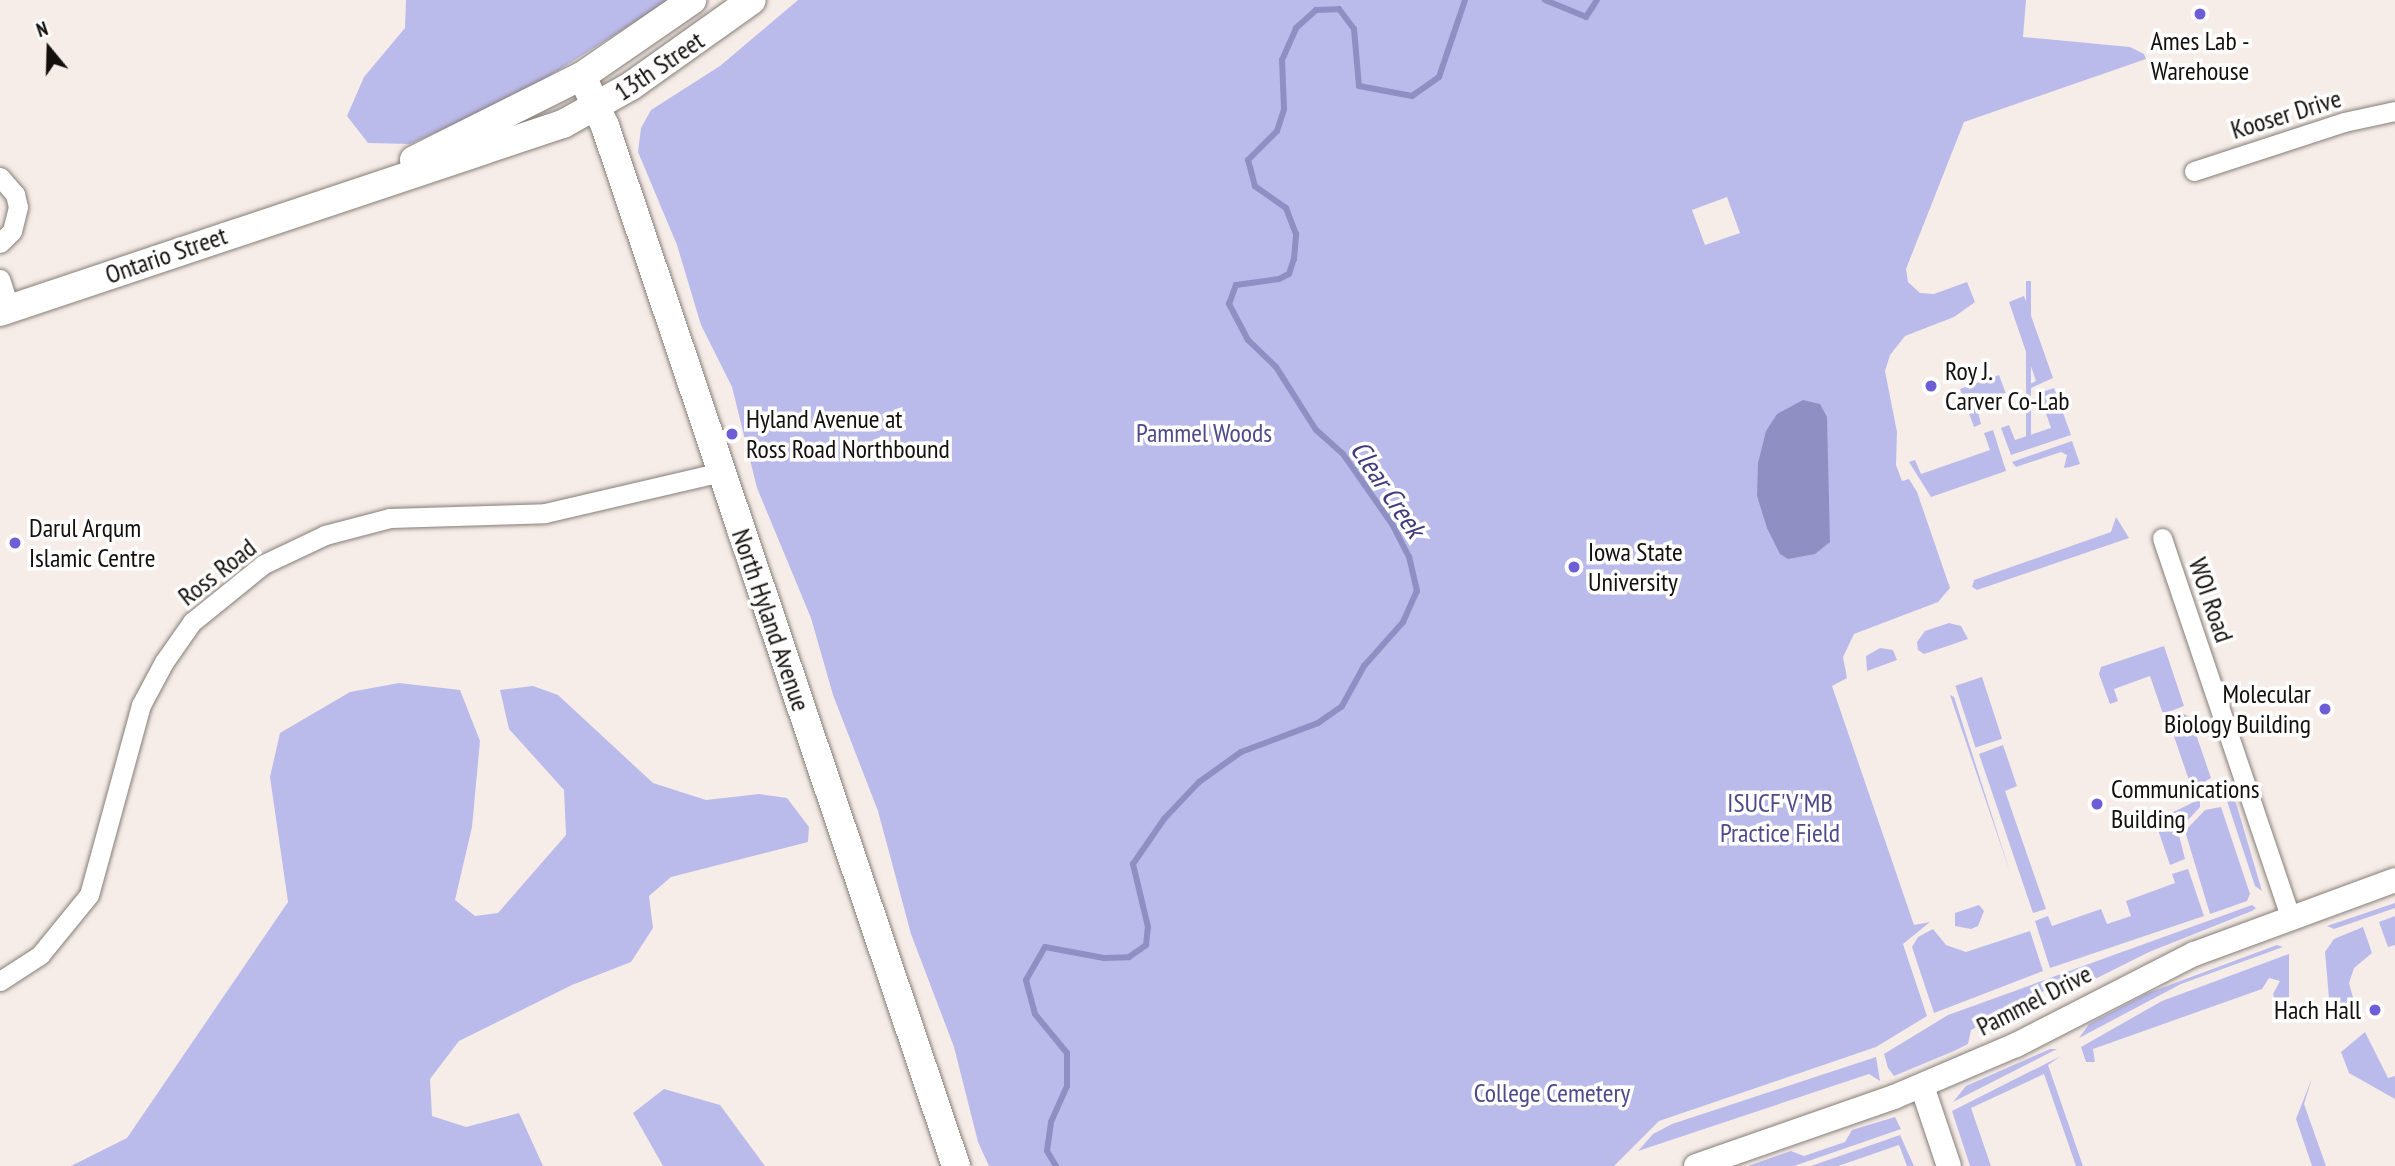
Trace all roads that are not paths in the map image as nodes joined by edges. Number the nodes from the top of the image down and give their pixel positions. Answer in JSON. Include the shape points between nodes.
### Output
{"nodes":[{"id":1,"x":692,"y":0,"type":"edge"},
{"id":2,"x":752,"y":0,"type":"edge"},
{"id":3,"x":582,"y":76,"type":"junction"},
{"id":4,"x":598,"y":107,"type":"junction"},
{"id":5,"x":2395,"y":111,"type":"edge"},
{"id":6,"x":2194,"y":171,"type":"dead end"},
{"id":7,"x":0,"y":177,"type":"edge"},
{"id":8,"x":332,"y":198,"type":"junction"},
{"id":9,"x":0,"y":243,"type":"edge"},
{"id":10,"x":0,"y":279,"type":"edge"},
{"id":11,"x":5,"y":310,"type":"edge"},
{"id":12,"x":722,"y":472,"type":"junction"},
{"id":13,"x":2162,"y":538,"type":"dead end"},
{"id":14,"x":2395,"y":880,"type":"edge"},
{"id":15,"x":2290,"y":916,"type":"junction"},
{"id":16,"x":0,"y":981,"type":"edge"},
{"id":17,"x":1922,"y":1086,"type":"junction"},
{"id":18,"x":956,"y":1166,"type":"edge"},
{"id":19,"x":1696,"y":1166,"type":"edge"},
{"id":20,"x":1949,"y":1166,"type":"edge"}],
"edges":[{"from":1,"to":3,"type":"main road","name":"13th Street"},
{"from":2,"to":4,"type":"main road","name":"13th Street"},
{"from":3,"to":4,"type":"main road","name":"North Hyland Avenue"},
{"from":3,"to":8,"type":"main road","name":"Ontario Street"},
{"from":4,"to":8,"type":"main road","name":"Ontario Street","via":[[506,147]]},
{"from":4,"to":12,"type":"main road","name":"North Hyland Avenue"},
{"from":5,"to":6,"type":"street","name":"Kooser Drive","via":[[2344,122]]},
{"from":7,"to":9,"type":"street","via":[[15,194],[18,207],[12,231]]},
{"from":8,"to":11,"type":"main road","name":"Ontario Street"},
{"from":10,"to":11,"type":"street"},
{"from":12,"to":16,"type":"street","name":"Ross Road","via":[[545,513],[390,518],[326,535],[264,564],[192,622],[164,662],[141,705],[89,895],[40,955]]},
{"from":12,"to":18,"type":"main road","name":"North Hyland Avenue"},
{"from":13,"to":15,"type":"street","name":"WOI Road"},
{"from":14,"to":15,"type":"street","name":"Pammel Drive"},
{"from":15,"to":17,"type":"street","name":"Pammel Drive","via":[[2194,954],[2016,1045]]},
{"from":17,"to":19,"type":"street","name":"Pammel Drive"},
{"from":17,"to":20,"type":"street"}]}
